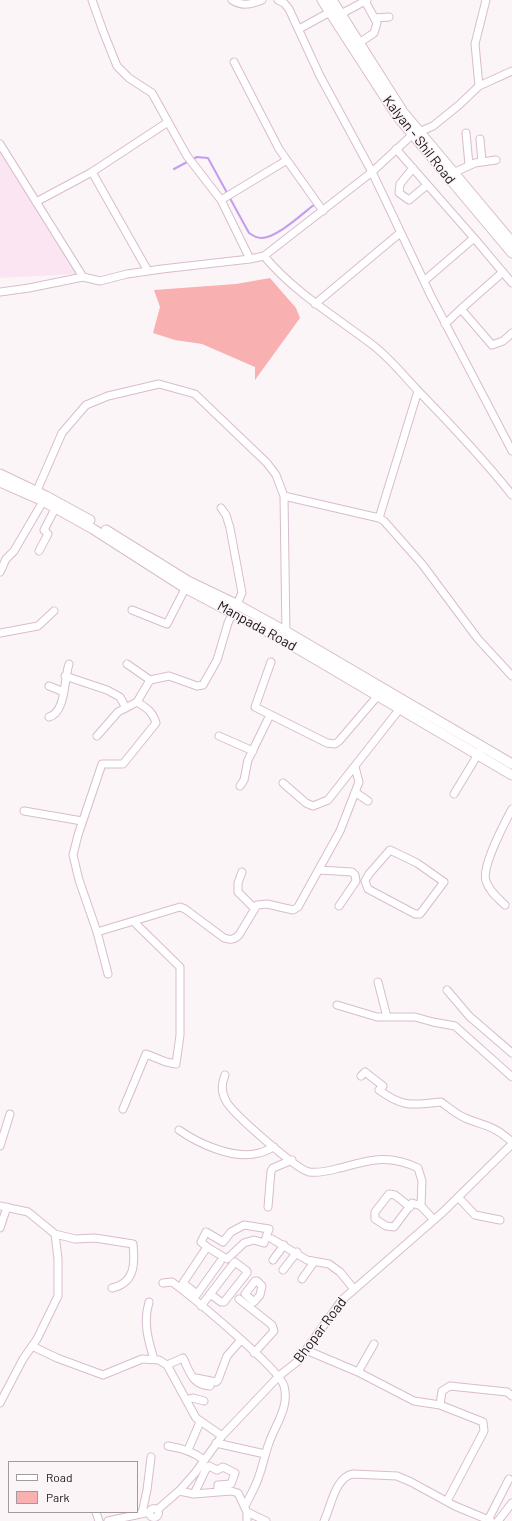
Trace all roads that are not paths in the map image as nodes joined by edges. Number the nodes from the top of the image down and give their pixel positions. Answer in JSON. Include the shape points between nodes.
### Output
{"nodes":[{"id":1,"x":92,"y":0,"type":"edge"},
{"id":2,"x":232,"y":0,"type":"edge"},
{"id":3,"x":262,"y":0,"type":"edge"},
{"id":4,"x":278,"y":0,"type":"edge"},
{"id":5,"x":322,"y":0,"type":"edge"},
{"id":6,"x":332,"y":0,"type":"edge"},
{"id":7,"x":366,"y":0,"type":"edge"},
{"id":8,"x":486,"y":0,"type":"edge"},
{"id":9,"x":330,"y":12,"type":"junction"},
{"id":10,"x":341,"y":14,"type":"junction"},
{"id":11,"x":389,"y":17,"type":"dead end"},
{"id":12,"x":375,"y":18,"type":"junction"},
{"id":13,"x":299,"y":29,"type":"junction"},
{"id":14,"x":359,"y":43,"type":"junction"},
{"id":15,"x":234,"y":62,"type":"dead end"},
{"id":16,"x":512,"y":70,"type":"edge"},
{"id":17,"x":479,"y":86,"type":"junction"},
{"id":18,"x":168,"y":122,"type":"junction"},
{"id":19,"x":466,"y":133,"type":"dead end"},
{"id":20,"x":415,"y":134,"type":"junction"},
{"id":21,"x":480,"y":139,"type":"dead end"},
{"id":22,"x":0,"y":144,"type":"edge"},
{"id":23,"x":396,"y":149,"type":"junction"},
{"id":24,"x":287,"y":160,"type":"junction"},
{"id":25,"x":496,"y":160,"type":"dead end"},
{"id":26,"x":482,"y":162,"type":"junction"},
{"id":27,"x":469,"y":165,"type":"junction"},
{"id":28,"x":413,"y":168,"type":"junction"},
{"id":29,"x":92,"y":172,"type":"junction"},
{"id":30,"x":372,"y":172,"type":"junction"},
{"id":31,"x":453,"y":173,"type":"junction"},
{"id":32,"x":427,"y":184,"type":"junction"},
{"id":33,"x":221,"y":200,"type":"junction"},
{"id":34,"x":36,"y":202,"type":"junction"},
{"id":35,"x":323,"y":210,"type":"junction"},
{"id":36,"x":400,"y":233,"type":"junction"},
{"id":37,"x":474,"y":238,"type":"junction"},
{"id":38,"x":512,"y":242,"type":"edge"},
{"id":39,"x":512,"y":253,"type":"edge"},
{"id":40,"x":264,"y":256,"type":"junction"},
{"id":41,"x":250,"y":260,"type":"junction"},
{"id":42,"x":148,"y":271,"type":"junction"},
{"id":43,"x":503,"y":272,"type":"junction"},
{"id":44,"x":83,"y":277,"type":"junction"},
{"id":45,"x":424,"y":281,"type":"junction"},
{"id":46,"x":512,"y":283,"type":"edge"},
{"id":47,"x":0,"y":292,"type":"edge"},
{"id":48,"x":315,"y":304,"type":"junction"},
{"id":49,"x":461,"y":309,"type":"junction"},
{"id":50,"x":445,"y":324,"type":"junction"},
{"id":51,"x":512,"y":333,"type":"edge"},
{"id":52,"x":418,"y":391,"type":"junction"},
{"id":53,"x":512,"y":451,"type":"edge"},
{"id":54,"x":0,"y":474,"type":"edge"},
{"id":55,"x":0,"y":482,"type":"edge"},
{"id":56,"x":35,"y":494,"type":"junction"},
{"id":57,"x":512,"y":495,"type":"edge"},
{"id":58,"x":284,"y":496,"type":"junction"},
{"id":59,"x":44,"y":499,"type":"junction"},
{"id":60,"x":56,"y":505,"type":"junction"},
{"id":61,"x":221,"y":508,"type":"dead end"},
{"id":62,"x":378,"y":518,"type":"junction"},
{"id":63,"x":39,"y":552,"type":"dead end"},
{"id":64,"x":0,"y":572,"type":"edge"},
{"id":65,"x":187,"y":584,"type":"junction"},
{"id":66,"x":234,"y":608,"type":"junction"},
{"id":67,"x":132,"y":610,"type":"dead end"},
{"id":68,"x":54,"y":611,"type":"dead end"},
{"id":69,"x":0,"y":632,"type":"edge"},
{"id":70,"x":285,"y":636,"type":"junction"},
{"id":71,"x":271,"y":662,"type":"dead end"},
{"id":72,"x":69,"y":664,"type":"dead end"},
{"id":73,"x":127,"y":664,"type":"dead end"},
{"id":74,"x":65,"y":676,"type":"junction"},
{"id":75,"x":512,"y":676,"type":"edge"},
{"id":76,"x":150,"y":680,"type":"junction"},
{"id":77,"x":49,"y":686,"type":"dead end"},
{"id":78,"x":64,"y":692,"type":"junction"},
{"id":79,"x":381,"y":692,"type":"junction"},
{"id":80,"x":137,"y":702,"type":"junction"},
{"id":81,"x":403,"y":705,"type":"junction"},
{"id":82,"x":126,"y":708,"type":"junction"},
{"id":83,"x":270,"y":715,"type":"junction"},
{"id":84,"x":49,"y":717,"type":"dead end"},
{"id":85,"x":97,"y":736,"type":"dead end"},
{"id":86,"x":219,"y":736,"type":"dead end"},
{"id":87,"x":253,"y":751,"type":"junction"},
{"id":88,"x":480,"y":751,"type":"junction"},
{"id":89,"x":512,"y":764,"type":"edge"},
{"id":90,"x":355,"y":767,"type":"junction"},
{"id":91,"x":512,"y":775,"type":"edge"},
{"id":92,"x":283,"y":783,"type":"dead end"},
{"id":93,"x":240,"y":786,"type":"dead end"},
{"id":94,"x":355,"y":792,"type":"junction"},
{"id":95,"x":454,"y":794,"type":"dead end"},
{"id":96,"x":368,"y":801,"type":"dead end"},
{"id":97,"x":512,"y":810,"type":"edge"},
{"id":98,"x":24,"y":811,"type":"dead end"},
{"id":99,"x":82,"y":822,"type":"junction"},
{"id":100,"x":417,"y":863,"type":"joint"},
{"id":101,"x":319,"y":870,"type":"junction"},
{"id":102,"x":242,"y":872,"type":"dead end"},
{"id":103,"x":505,"y":905,"type":"dead end"},
{"id":104,"x":339,"y":906,"type":"dead end"},
{"id":105,"x":254,"y":908,"type":"junction"},
{"id":106,"x":134,"y":922,"type":"junction"},
{"id":107,"x":96,"y":932,"type":"junction"},
{"id":108,"x":108,"y":974,"type":"dead end"},
{"id":109,"x":378,"y":982,"type":"dead end"},
{"id":110,"x":447,"y":990,"type":"dead end"},
{"id":111,"x":337,"y":1005,"type":"dead end"},
{"id":112,"x":387,"y":1017,"type":"junction"},
{"id":113,"x":512,"y":1053,"type":"edge"},
{"id":114,"x":225,"y":1075,"type":"dead end"},
{"id":115,"x":361,"y":1076,"type":"dead end"},
{"id":116,"x":512,"y":1077,"type":"edge"},
{"id":117,"x":123,"y":1108,"type":"dead end"},
{"id":118,"x":10,"y":1114,"type":"dead end"},
{"id":119,"x":179,"y":1130,"type":"dead end"},
{"id":120,"x":512,"y":1143,"type":"edge"},
{"id":121,"x":0,"y":1146,"type":"edge"},
{"id":122,"x":274,"y":1147,"type":"junction"},
{"id":123,"x":292,"y":1160,"type":"junction"},
{"id":124,"x":458,"y":1197,"type":"junction"},
{"id":125,"x":4,"y":1206,"type":"edge"},
{"id":126,"x":421,"y":1206,"type":"junction"},
{"id":127,"x":268,"y":1207,"type":"dead end"},
{"id":128,"x":410,"y":1207,"type":"junction"},
{"id":129,"x":434,"y":1220,"type":"junction"},
{"id":130,"x":500,"y":1220,"type":"dead end"},
{"id":131,"x":0,"y":1228,"type":"edge"},
{"id":132,"x":55,"y":1234,"type":"junction"},
{"id":133,"x":272,"y":1239,"type":"dead end"},
{"id":134,"x":284,"y":1246,"type":"junction"},
{"id":135,"x":207,"y":1247,"type":"junction"},
{"id":136,"x":296,"y":1252,"type":"junction"},
{"id":137,"x":273,"y":1260,"type":"dead end"},
{"id":138,"x":220,"y":1262,"type":"dead end"},
{"id":139,"x":314,"y":1262,"type":"junction"},
{"id":140,"x":282,"y":1270,"type":"dead end"},
{"id":141,"x":302,"y":1279,"type":"dead end"},
{"id":142,"x":163,"y":1283,"type":"dead end"},
{"id":143,"x":112,"y":1288,"type":"dead end"},
{"id":144,"x":353,"y":1288,"type":"junction"},
{"id":145,"x":210,"y":1294,"type":"junction"},
{"id":146,"x":195,"y":1297,"type":"junction"},
{"id":147,"x":239,"y":1299,"type":"dead end"},
{"id":148,"x":149,"y":1302,"type":"dead end"},
{"id":149,"x":201,"y":1306,"type":"junction"},
{"id":150,"x":241,"y":1340,"type":"junction"},
{"id":151,"x":374,"y":1344,"type":"dead end"},
{"id":152,"x":32,"y":1346,"type":"junction"},
{"id":153,"x":306,"y":1350,"type":"junction"},
{"id":154,"x":254,"y":1353,"type":"junction"},
{"id":155,"x":154,"y":1359,"type":"junction"},
{"id":156,"x":167,"y":1365,"type":"junction"},
{"id":157,"x":358,"y":1372,"type":"junction"},
{"id":158,"x":279,"y":1376,"type":"junction"},
{"id":159,"x":196,"y":1378,"type":"dead end"},
{"id":160,"x":202,"y":1385,"type":"junction"},
{"id":161,"x":210,"y":1386,"type":"dead end"},
{"id":162,"x":512,"y":1396,"type":"edge"},
{"id":163,"x":186,"y":1400,"type":"junction"},
{"id":164,"x":0,"y":1403,"type":"edge"},
{"id":165,"x":440,"y":1405,"type":"junction"},
{"id":166,"x":200,"y":1422,"type":"junction"},
{"id":167,"x":222,"y":1436,"type":"junction"},
{"id":168,"x":216,"y":1443,"type":"junction"},
{"id":169,"x":168,"y":1446,"type":"dead end"},
{"id":170,"x":188,"y":1450,"type":"junction"},
{"id":171,"x":265,"y":1454,"type":"junction"},
{"id":172,"x":151,"y":1457,"type":"dead end"},
{"id":173,"x":204,"y":1460,"type":"junction"},
{"id":174,"x":509,"y":1479,"type":"dead end"},
{"id":175,"x":179,"y":1491,"type":"junction"},
{"id":176,"x":218,"y":1492,"type":"junction"},
{"id":177,"x":194,"y":1494,"type":"junction"},
{"id":178,"x":446,"y":1501,"type":"junction"},
{"id":179,"x":512,"y":1503,"type":"edge"},
{"id":180,"x":246,"y":1509,"type":"junction"},
{"id":181,"x":142,"y":1513,"type":"junction"},
{"id":182,"x":155,"y":1515,"type":"edge"},
{"id":183,"x":117,"y":1516,"type":"edge"},
{"id":184,"x":134,"y":1518,"type":"edge"},
{"id":185,"x":489,"y":1520,"type":"edge"},
{"id":186,"x":500,"y":1520,"type":"edge"},
{"id":187,"x":108,"y":1521,"type":"edge"},
{"id":188,"x":247,"y":1521,"type":"edge"},
{"id":189,"x":266,"y":1521,"type":"edge"},
{"id":190,"x":324,"y":1521,"type":"edge"}],
"edges":[{"from":1,"to":18,"type":"street","via":[[117,66],[129,78],[152,93]]},
{"from":2,"to":3,"type":"street","via":[[245,4]]},
{"from":4,"to":13,"type":"street","via":[[289,9]]},
{"from":5,"to":9,"type":"main road","name":"Kalyan - Shil Road"},
{"from":6,"to":10,"type":"main road","name":"Kalyan - Shil Road"},
{"from":7,"to":10,"type":"street"},
{"from":7,"to":12,"type":"street"},
{"from":8,"to":17,"type":"street","via":[[475,44]]},
{"from":9,"to":13,"type":"street"},
{"from":9,"to":20,"type":"main road","name":"Kalyan - Shil Road","via":[[397,116]]},
{"from":10,"to":14,"type":"main road","name":"Kalyan - Shil Road"},
{"from":11,"to":12,"type":"street"},
{"from":12,"to":14,"type":"street","via":[[377,23],[374,33]]},
{"from":13,"to":30,"type":"street","via":[[320,76]]},
{"from":14,"to":20,"type":"main road","name":"Kalyan - Shil Road"},
{"from":15,"to":24,"type":"street"},
{"from":16,"to":17,"type":"street"},
{"from":17,"to":20,"type":"street","via":[[433,126]]},
{"from":18,"to":29,"type":"street"},
{"from":18,"to":33,"type":"street","via":[[190,161]]},
{"from":19,"to":27,"type":"street"},
{"from":20,"to":23,"type":"street"},
{"from":20,"to":31,"type":"main road","name":"Kalyan - Shil Road"},
{"from":20,"to":39,"type":"main road","name":"Kalyan - Shil Road"},
{"from":21,"to":26,"type":"street"},
{"from":22,"to":34,"type":"street"},
{"from":23,"to":28,"type":"street"},
{"from":23,"to":30,"type":"street"},
{"from":24,"to":33,"type":"street"},
{"from":24,"to":35,"type":"street"},
{"from":25,"to":26,"type":"street"},
{"from":26,"to":27,"type":"street"},
{"from":27,"to":31,"type":"street"},
{"from":28,"to":32,"type":"street"},
{"from":28,"to":32,"type":"street","via":[[400,184],[399,193],[409,200]]},
{"from":29,"to":34,"type":"street"},
{"from":29,"to":42,"type":"street"},
{"from":30,"to":35,"type":"street"},
{"from":30,"to":36,"type":"street"},
{"from":31,"to":38,"type":"main road","name":"Kalyan - Shil Road"},
{"from":32,"to":37,"type":"street"},
{"from":33,"to":41,"type":"street"},
{"from":34,"to":44,"type":"street"},
{"from":35,"to":40,"type":"street"},
{"from":36,"to":45,"type":"street"},
{"from":36,"to":48,"type":"street"},
{"from":37,"to":43,"type":"street"},
{"from":37,"to":45,"type":"street"},
{"from":40,"to":41,"type":"street"},
{"from":40,"to":48,"type":"street","via":[[280,276]]},
{"from":41,"to":42,"type":"street"},
{"from":42,"to":44,"type":"street","via":[[100,281]]},
{"from":43,"to":46,"type":"street"},
{"from":43,"to":49,"type":"street"},
{"from":44,"to":47,"type":"street"},
{"from":45,"to":50,"type":"street"},
{"from":48,"to":52,"type":"street","via":[[374,347]]},
{"from":49,"to":50,"type":"street"},
{"from":49,"to":51,"type":"street","via":[[492,345],[503,341]]},
{"from":50,"to":53,"type":"street"},
{"from":52,"to":57,"type":"street"},
{"from":52,"to":62,"type":"street"},
{"from":54,"to":56,"type":"main road","name":"Manpada Road"},
{"from":55,"to":56,"type":"main road","name":"Manpada Road"},
{"from":56,"to":58,"type":"street","via":[[62,433],[86,405],[108,396],[159,384],[195,394],[267,463],[276,475]]},
{"from":56,"to":59,"type":"main road","name":"Manpada Road"},
{"from":58,"to":62,"type":"street"},
{"from":58,"to":70,"type":"street"},
{"from":59,"to":60,"type":"main road","name":"Manpada Road"},
{"from":59,"to":64,"type":"street"},
{"from":60,"to":63,"type":"street","via":[[44,530],[48,534]]},
{"from":60,"to":65,"type":"main road","name":"Manpada Road"},
{"from":61,"to":66,"type":"street","via":[[230,528],[242,594]]},
{"from":62,"to":75,"type":"street","via":[[384,521],[422,564],[478,639]]},
{"from":65,"to":66,"type":"main road","name":"Manpada Road"},
{"from":65,"to":67,"type":"street","via":[[167,624]]},
{"from":66,"to":70,"type":"main road","name":"Manpada Road"},
{"from":66,"to":76,"type":"street","via":[[217,660],[203,685],[196,686],[170,676]]},
{"from":68,"to":69,"type":"street","via":[[38,626]]},
{"from":70,"to":79,"type":"main road","name":"Manpada Road"},
{"from":71,"to":83,"type":"street","via":[[255,705]]},
{"from":72,"to":74,"type":"street"},
{"from":73,"to":76,"type":"street"},
{"from":74,"to":78,"type":"street"},
{"from":74,"to":82,"type":"street","via":[[107,690],[120,697]]},
{"from":76,"to":80,"type":"street"},
{"from":77,"to":78,"type":"street"},
{"from":78,"to":84,"type":"street","via":[[56,714]]},
{"from":79,"to":81,"type":"main road","name":"Manpada Road"},
{"from":79,"to":83,"type":"street","via":[[335,744],[327,743]]},
{"from":80,"to":82,"type":"street"},
{"from":80,"to":99,"type":"street","via":[[153,714],[156,723],[123,764],[102,764]]},
{"from":81,"to":88,"type":"main road","name":"Manpada Road"},
{"from":81,"to":90,"type":"street"},
{"from":82,"to":85,"type":"street","via":[[118,712]]},
{"from":83,"to":87,"type":"street"},
{"from":86,"to":87,"type":"street"},
{"from":87,"to":93,"type":"street"},
{"from":88,"to":89,"type":"main road","name":"Manpada Road"},
{"from":88,"to":91,"type":"main road","name":"Manpada Road"},
{"from":88,"to":95,"type":"street"},
{"from":90,"to":92,"type":"street","via":[[328,800],[313,806]]},
{"from":90,"to":94,"type":"street","via":[[359,782]]},
{"from":94,"to":96,"type":"street"},
{"from":94,"to":101,"type":"street","via":[[340,831]]},
{"from":97,"to":103,"type":"street","via":[[496,841],[485,878],[490,889]]},
{"from":98,"to":99,"type":"street"},
{"from":99,"to":107,"type":"street","via":[[73,855],[74,864]]},
{"from":100,"to":100,"type":"street","via":[[444,882],[420,914],[414,914],[368,888],[365,881],[390,850]]},
{"from":101,"to":104,"type":"street","via":[[354,873],[356,881]]},
{"from":101,"to":105,"type":"street","via":[[298,907],[293,910],[267,904],[260,904]]},
{"from":102,"to":105,"type":"street","via":[[238,892]]},
{"from":105,"to":106,"type":"street","via":[[239,935],[230,940],[180,907]]},
{"from":106,"to":107,"type":"street"},
{"from":106,"to":117,"type":"street","via":[[180,967],[180,1034],[176,1064],[146,1054]]},
{"from":107,"to":108,"type":"street"},
{"from":109,"to":112,"type":"street"},
{"from":110,"to":113,"type":"street","via":[[469,1016]]},
{"from":111,"to":112,"type":"street","via":[[377,1017]]},
{"from":112,"to":116,"type":"street","via":[[415,1017],[455,1026]]},
{"from":114,"to":122,"type":"street","via":[[222,1089],[226,1102]]},
{"from":115,"to":120,"type":"street","via":[[365,1072],[383,1086],[379,1090],[394,1100],[413,1105],[441,1102],[464,1118],[484,1123],[499,1131]]},
{"from":118,"to":121,"type":"street"},
{"from":119,"to":122,"type":"street","via":[[199,1143],[234,1154],[260,1153]]},
{"from":120,"to":124,"type":"street","name":"Bhopar Road"},
{"from":122,"to":123,"type":"street"},
{"from":123,"to":126,"type":"street","via":[[308,1172],[329,1170],[368,1160],[402,1160],[418,1168],[422,1181]]},
{"from":123,"to":127,"type":"street","via":[[273,1168]]},
{"from":124,"to":129,"type":"street","name":"Bhopar Road"},
{"from":124,"to":130,"type":"street","via":[[475,1216]]},
{"from":125,"to":131,"type":"street"},
{"from":125,"to":132,"type":"street","via":[[28,1212]]},
{"from":126,"to":128,"type":"street","via":[[412,1203]]},
{"from":126,"to":129,"type":"street"},
{"from":128,"to":128,"type":"street","via":[[394,1227],[386,1226],[375,1219],[374,1212],[389,1194],[395,1195]]},
{"from":129,"to":144,"type":"street","name":"Bhopar Road"},
{"from":132,"to":143,"type":"street","via":[[75,1239],[95,1238],[133,1244],[134,1266],[129,1277],[122,1286]]},
{"from":132,"to":152,"type":"street","via":[[58,1296]]},
{"from":133,"to":134,"type":"street"},
{"from":134,"to":136,"type":"street"},
{"from":134,"to":137,"type":"street"},
{"from":135,"to":135,"type":"street","via":[[227,1259],[244,1243],[254,1240],[264,1243],[269,1229],[244,1225],[231,1232],[223,1242],[207,1232],[201,1242]]},
{"from":135,"to":146,"type":"street","via":[[183,1282]]},
{"from":136,"to":139,"type":"street"},
{"from":136,"to":140,"type":"street"},
{"from":138,"to":146,"type":"street"},
{"from":139,"to":141,"type":"street"},
{"from":139,"to":144,"type":"street","via":[[334,1267]]},
{"from":142,"to":146,"type":"street","via":[[172,1282]]},
{"from":144,"to":153,"type":"street","name":"Bhopar Road","via":[[335,1307]]},
{"from":145,"to":145,"type":"street","via":[[235,1262],[247,1272],[224,1302]]},
{"from":145,"to":149,"type":"street"},
{"from":146,"to":149,"type":"street"},
{"from":147,"to":154,"type":"street","via":[[247,1302],[274,1329]]},
{"from":148,"to":155,"type":"street","via":[[145,1315],[146,1327]]},
{"from":149,"to":150,"type":"street"},
{"from":150,"to":154,"type":"street"},
{"from":150,"to":159,"type":"street","via":[[227,1356],[216,1382]]},
{"from":151,"to":157,"type":"street"},
{"from":152,"to":155,"type":"street","via":[[103,1374],[135,1361]]},
{"from":152,"to":164,"type":"street","via":[[22,1359]]},
{"from":153,"to":157,"type":"street"},
{"from":153,"to":158,"type":"street","name":"Bhopar Road","via":[[298,1361]]},
{"from":154,"to":158,"type":"street"},
{"from":155,"to":156,"type":"street"},
{"from":156,"to":160,"type":"street","via":[[183,1358],[195,1382]]},
{"from":156,"to":163,"type":"street"},
{"from":157,"to":165,"type":"street","via":[[414,1400]]},
{"from":158,"to":167,"type":"street","name":"Bhopar Road"},
{"from":158,"to":171,"type":"street","via":[[284,1386],[285,1402],[281,1418]]},
{"from":160,"to":161,"type":"street"},
{"from":160,"to":163,"type":"street","via":[[201,1400]]},
{"from":162,"to":165,"type":"street","via":[[507,1392],[450,1386],[442,1391]]},
{"from":163,"to":166,"type":"street"},
{"from":165,"to":178,"type":"street","via":[[470,1415],[483,1422],[484,1426],[484,1431]]},
{"from":166,"to":167,"type":"street"},
{"from":166,"to":170,"type":"street"},
{"from":167,"to":168,"type":"street","name":"Bhopar Road"},
{"from":168,"to":171,"type":"street"},
{"from":168,"to":173,"type":"street","name":"Bhopar Road"},
{"from":169,"to":170,"type":"street"},
{"from":170,"to":173,"type":"street"},
{"from":171,"to":180,"type":"street"},
{"from":172,"to":181,"type":"street"},
{"from":173,"to":175,"type":"street","name":"Bhopar Road","via":[[197,1473]]},
{"from":174,"to":185,"type":"street"},
{"from":175,"to":177,"type":"street"},
{"from":175,"to":182,"type":"street","name":"Bhopar Road"},
{"from":176,"to":177,"type":"street"},
{"from":176,"to":177,"type":"street","via":[[218,1485],[232,1484],[235,1473],[223,1467],[217,1470],[209,1466]]},
{"from":176,"to":180,"type":"street","via":[[238,1493]]},
{"from":178,"to":185,"type":"street"},
{"from":178,"to":190,"type":"street","via":[[396,1476],[353,1474],[341,1480]]},
{"from":179,"to":186,"type":"street"},
{"from":180,"to":188,"type":"street"},
{"from":180,"to":189,"type":"street"},
{"from":181,"to":182,"type":"street"},
{"from":181,"to":184,"type":"street"},
{"from":183,"to":184,"type":"street"},
{"from":183,"to":187,"type":"street"}]}
